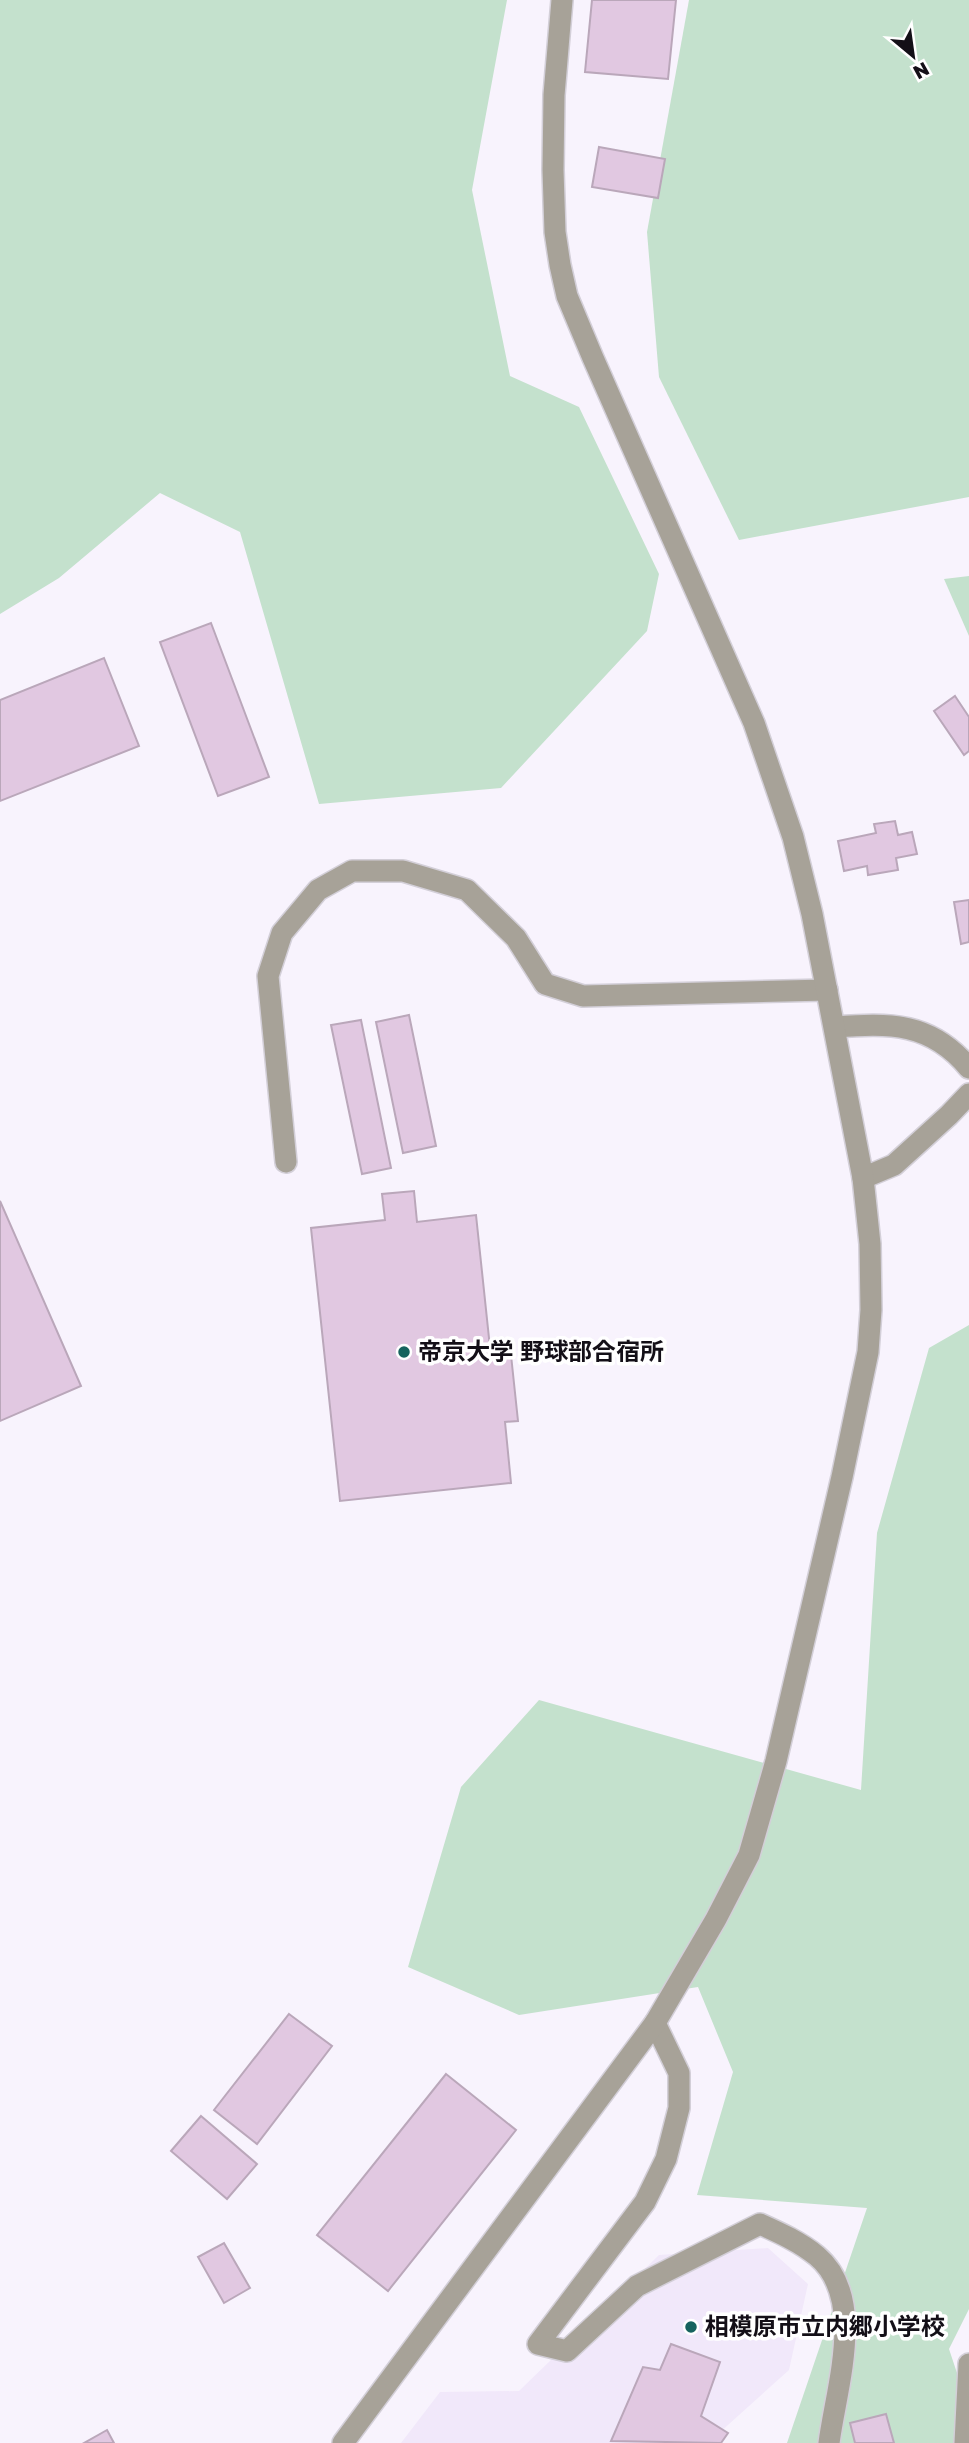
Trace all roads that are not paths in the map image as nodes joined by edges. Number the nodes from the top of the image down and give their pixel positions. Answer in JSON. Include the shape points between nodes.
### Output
{"nodes":[{"id":1,"x":562,"y":0,"type":"edge"},
{"id":2,"x":827,"y":990,"type":"junction"},
{"id":3,"x":835,"y":1027,"type":"junction"},
{"id":4,"x":969,"y":1068,"type":"edge"},
{"id":5,"x":969,"y":1094,"type":"edge"},
{"id":6,"x":286,"y":1162,"type":"dead end"},
{"id":7,"x":863,"y":1178,"type":"junction"},
{"id":8,"x":655,"y":2023,"type":"junction"},
{"id":9,"x":969,"y":2364,"type":"edge"},
{"id":10,"x":343,"y":2443,"type":"edge"},
{"id":11,"x":829,"y":2443,"type":"edge"},
{"id":12,"x":965,"y":2443,"type":"edge"}],
"edges":[{"from":1,"to":2,"type":"street","via":[[553,170],[555,232],[567,296],[754,723],[793,837]]},
{"from":2,"to":3,"type":"street"},
{"from":2,"to":6,"type":"street","via":[[583,996],[545,984],[516,938],[467,890],[403,871],[352,870],[318,890],[282,933],[268,976]]},
{"from":3,"to":4,"type":"street","via":[[901,1026],[937,1040]]},
{"from":3,"to":7,"type":"street"},
{"from":5,"to":7,"type":"street","via":[[894,1165]]},
{"from":7,"to":8,"type":"street","via":[[870,1244],[868,1352],[776,1761],[749,1854]]},
{"from":8,"to":10,"type":"street"},
{"from":8,"to":11,"type":"street","via":[[679,2073],[680,2108],[666,2159],[645,2202],[538,2344],[568,2351],[637,2286],[760,2224],[819,2257],[836,2281],[846,2344]]},
{"from":9,"to":12,"type":"street"}]}
